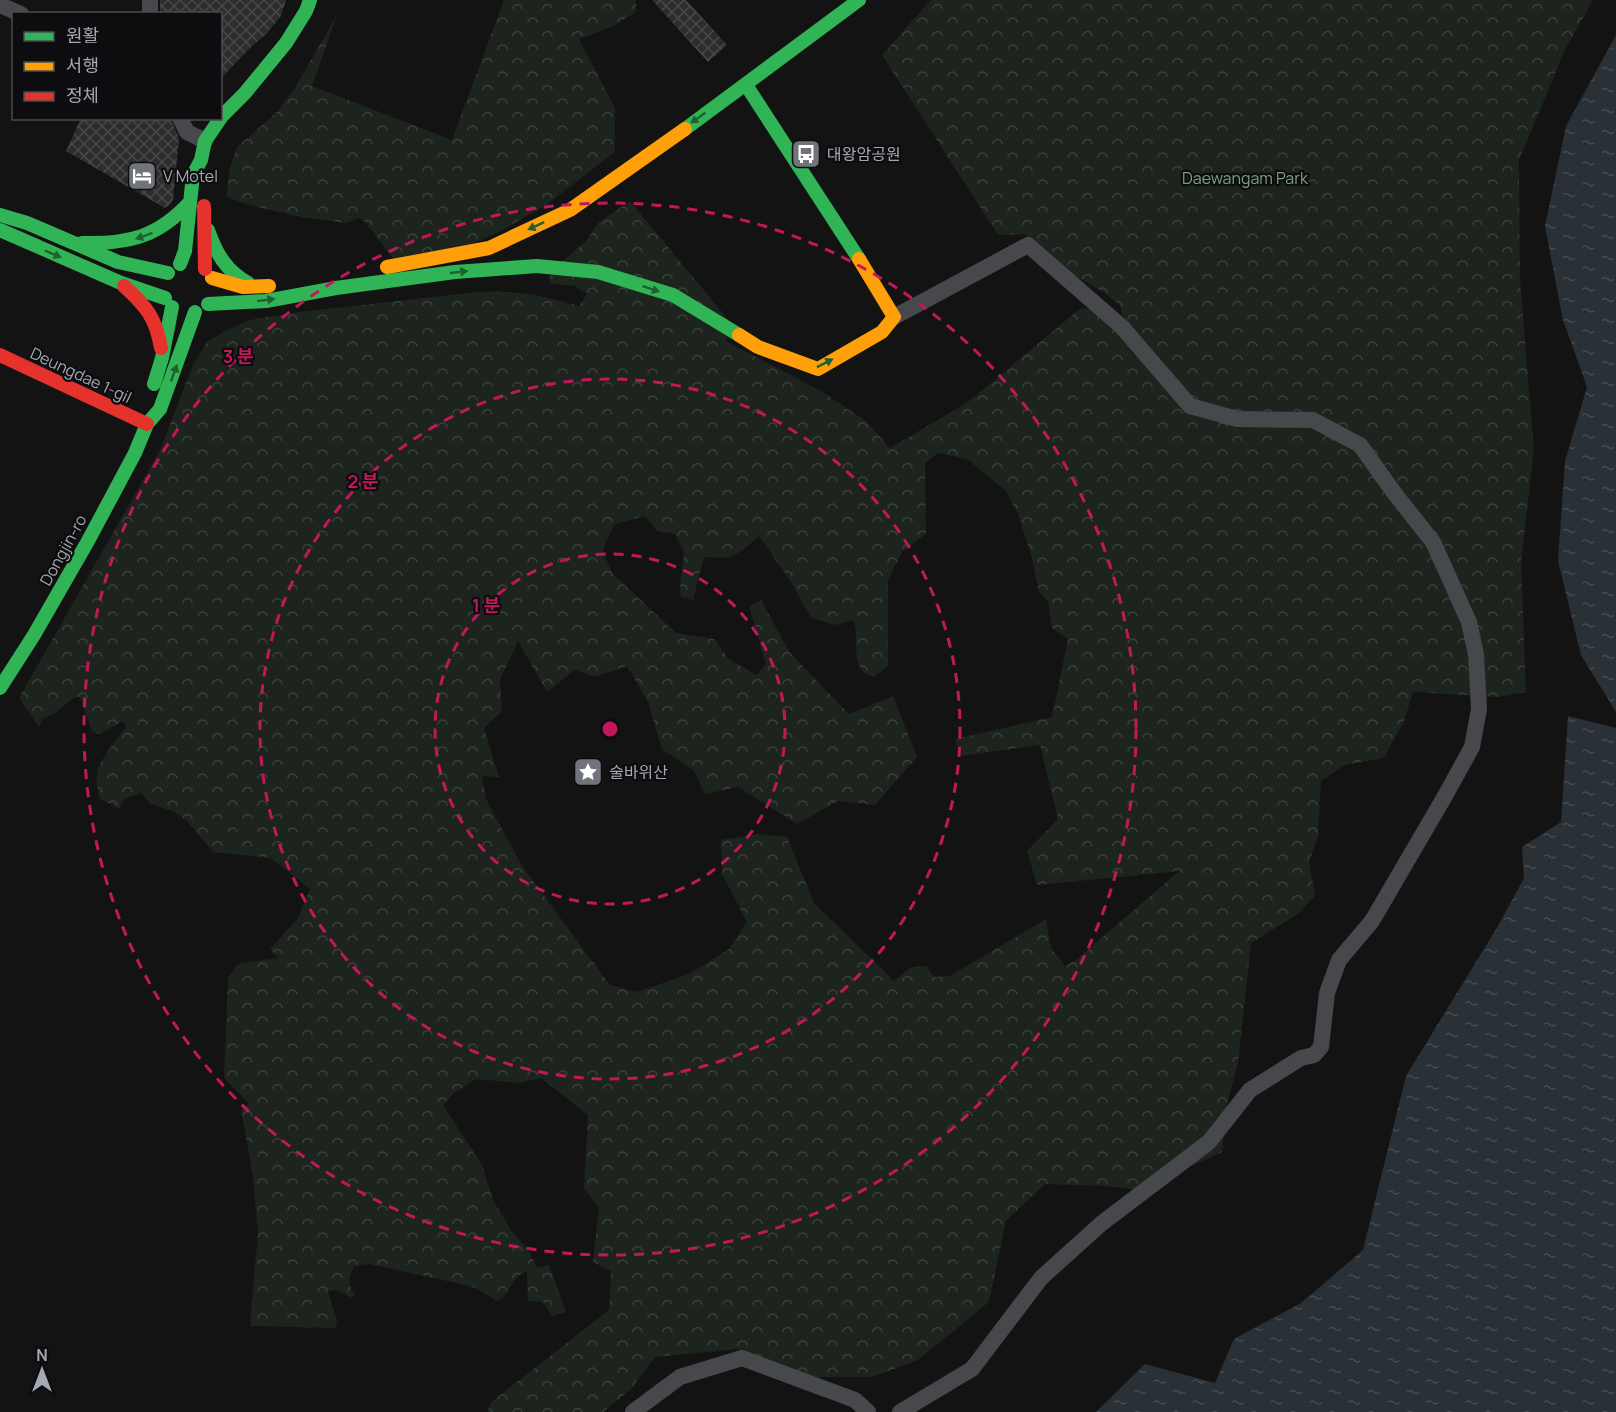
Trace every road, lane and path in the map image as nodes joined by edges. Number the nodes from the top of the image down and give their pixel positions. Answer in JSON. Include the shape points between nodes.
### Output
{"nodes":[{"id":1,"x":310,"y":0,"type":"edge"},
{"id":2,"x":859,"y":0,"type":"edge"},
{"id":3,"x":0,"y":5,"type":"edge"},
{"id":4,"x":16,"y":12,"type":"edge"},
{"id":5,"x":746,"y":84,"type":"junction"},
{"id":6,"x":222,"y":116,"type":"edge"},
{"id":7,"x":181,"y":120,"type":"edge"},
{"id":8,"x":219,"y":120,"type":"edge"},
{"id":9,"x":205,"y":141,"type":"junction"},
{"id":10,"x":201,"y":160,"type":"junction"},
{"id":11,"x":190,"y":202,"type":"junction"},
{"id":12,"x":204,"y":213,"type":"junction"},
{"id":13,"x":0,"y":215,"type":"edge"},
{"id":14,"x":0,"y":230,"type":"edge"},
{"id":15,"x":69,"y":242,"type":"junction"},
{"id":16,"x":180,"y":264,"type":"junction"},
{"id":17,"x":168,"y":273,"type":"junction"},
{"id":18,"x":208,"y":273,"type":"junction"},
{"id":19,"x":121,"y":283,"type":"junction"},
{"id":20,"x":257,"y":288,"type":"junction"},
{"id":21,"x":169,"y":303,"type":"junction"},
{"id":22,"x":208,"y":304,"type":"junction"},
{"id":23,"x":195,"y":312,"type":"junction"},
{"id":24,"x":894,"y":317,"type":"junction"},
{"id":25,"x":0,"y":354,"type":"edge"},
{"id":26,"x":162,"y":358,"type":"junction"},
{"id":27,"x":144,"y":423,"type":"junction"},
{"id":28,"x":0,"y":688,"type":"edge"},
{"id":29,"x":633,"y":1412,"type":"edge"},
{"id":30,"x":868,"y":1412,"type":"edge"},
{"id":31,"x":900,"y":1412,"type":"edge"}],
"edges":[{"from":1,"to":6,"type":"street","via":[[286,43]]},
{"from":2,"to":5,"type":"street"},
{"from":3,"to":4,"type":"street"},
{"from":5,"to":20,"type":"street","one_way":true,"via":[[570,210],[489,248]]},
{"from":5,"to":24,"type":"street"},
{"from":7,"to":9,"type":"street","via":[[187,132]]},
{"from":8,"to":9,"type":"street"},
{"from":9,"to":10,"type":"street"},
{"from":10,"to":11,"type":"street"},
{"from":10,"to":12,"type":"street","via":[[205,175]]},
{"from":11,"to":15,"type":"street","one_way":true,"via":[[162,229],[136,239],[107,244]]},
{"from":11,"to":16,"type":"street"},
{"from":12,"to":18,"type":"street"},
{"from":12,"to":20,"type":"street","via":[[216,254],[239,279]]},
{"from":13,"to":15,"type":"street","via":[[18,218]]},
{"from":14,"to":19,"type":"street","one_way":true},
{"from":15,"to":17,"type":"street","via":[[114,262]]},
{"from":16,"to":17,"type":"street"},
{"from":16,"to":18,"type":"street","via":[[195,264]]},
{"from":17,"to":21,"type":"street","via":[[163,284]]},
{"from":18,"to":20,"type":"street","via":[[233,285]]},
{"from":18,"to":22,"type":"street","via":[[213,293]]},
{"from":19,"to":21,"type":"street","via":[[152,292]]},
{"from":19,"to":26,"type":"street","via":[[148,308],[156,322]]},
{"from":21,"to":23,"type":"street","via":[[183,312]]},
{"from":21,"to":26,"type":"street"},
{"from":22,"to":23,"type":"street"},
{"from":22,"to":24,"type":"street","one_way":true,"via":[[266,300],[455,272],[537,266],[598,272],[673,295],[758,347],[818,369],[882,332]]},
{"from":27,"to":23,"type":"street","one_way":true,"via":[[160,409]]},
{"from":24,"to":31,"type":"street","via":[[1028,245],[1122,327],[1190,406],[1237,419],[1313,420],[1360,445],[1433,543],[1465,612],[1476,654],[1479,709],[1472,747],[1445,796],[1372,921],[1339,960],[1327,993],[1321,1047],[1314,1055],[1301,1058],[1250,1090],[1209,1142],[1102,1222],[1041,1278],[972,1370]]},
{"from":25,"to":27,"type":"street","name":"Deungdae 1-gil"},
{"from":26,"to":27,"type":"street"},
{"from":27,"to":28,"type":"street","name":"Dongjin-ro","via":[[141,439],[88,541]]},
{"from":29,"to":30,"type":"street","via":[[680,1377],[742,1358],[855,1400]]}]}
